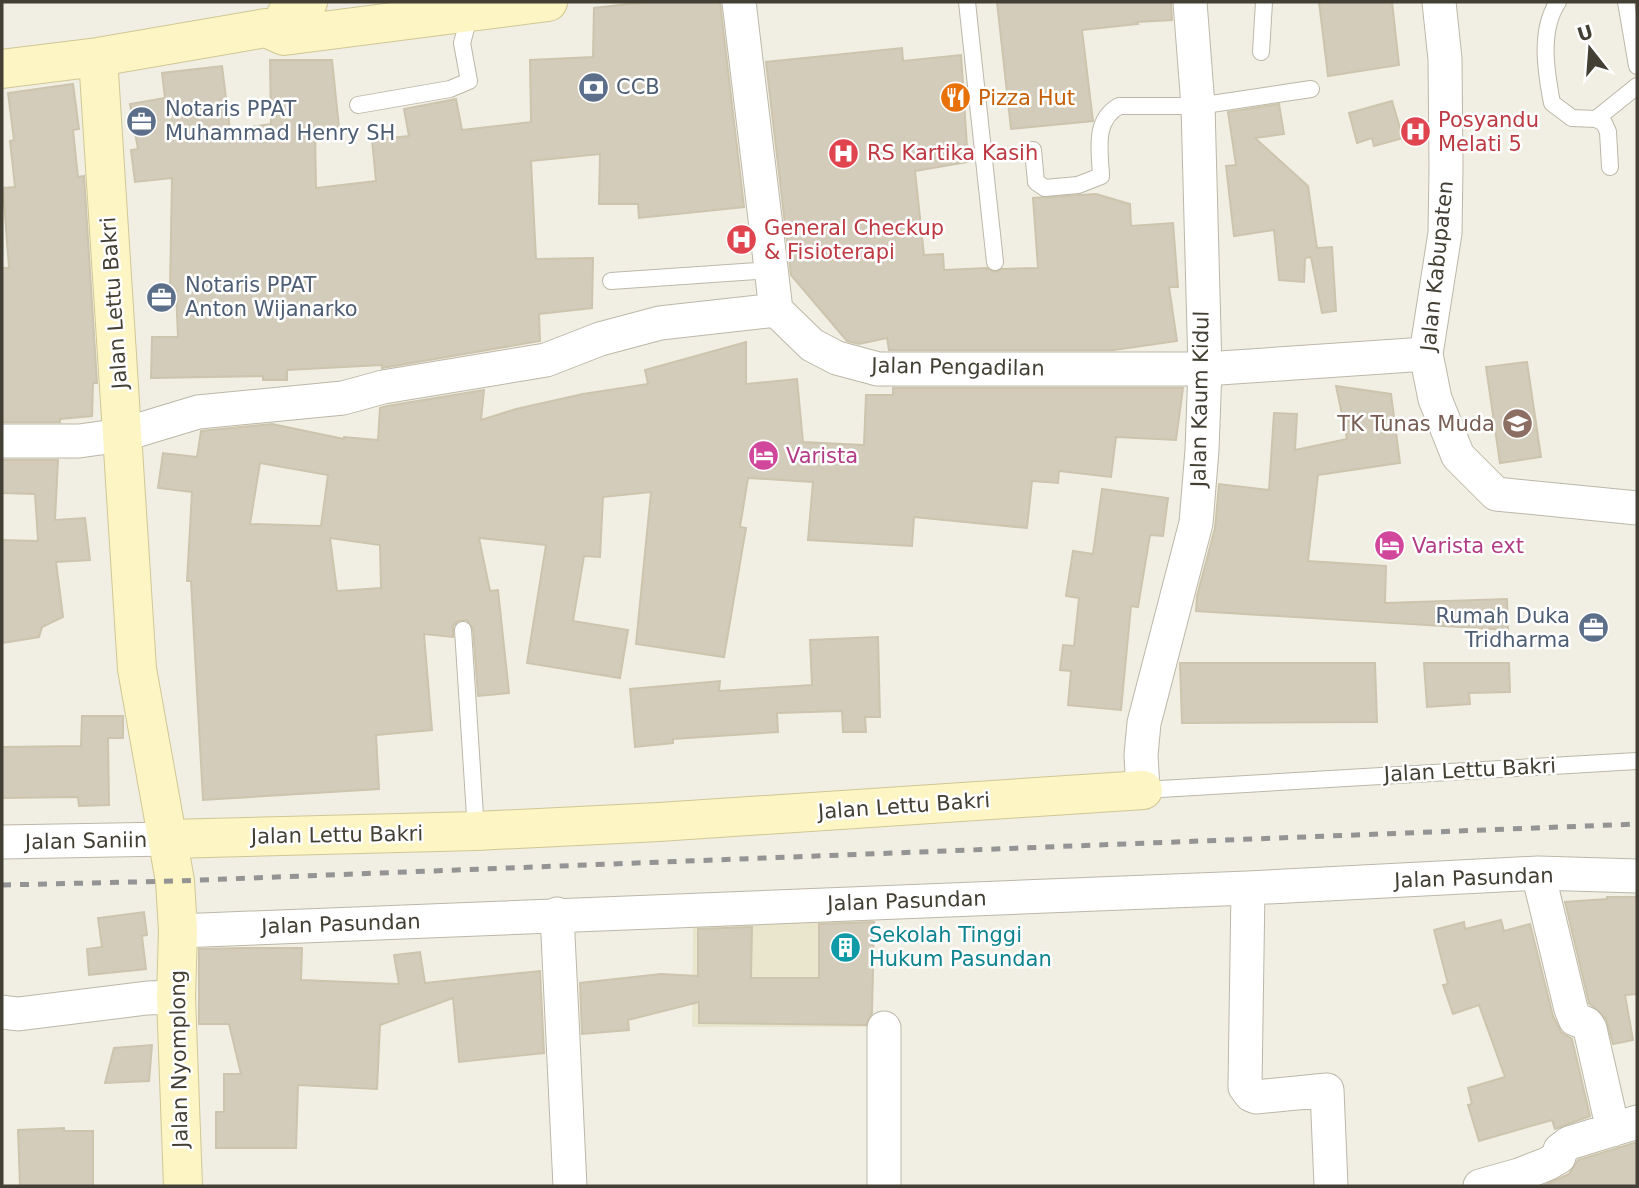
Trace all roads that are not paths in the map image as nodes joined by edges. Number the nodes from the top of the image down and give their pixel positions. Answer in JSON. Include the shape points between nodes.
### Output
{"nodes":[{"id":1,"x":548,"y":2,"type":"edge"},
{"id":2,"x":739,"y":2,"type":"edge"},
{"id":3,"x":967,"y":2,"type":"edge"},
{"id":4,"x":1190,"y":2,"type":"edge"},
{"id":5,"x":1264,"y":2,"type":"edge"},
{"id":6,"x":1439,"y":2,"type":"edge"},
{"id":7,"x":1558,"y":2,"type":"edge"},
{"id":8,"x":1626,"y":2,"type":"edge"},
{"id":9,"x":358,"y":10,"type":"edge"},
{"id":10,"x":287,"y":15,"type":"edge"},
{"id":11,"x":457,"y":23,"type":"junction"},
{"id":12,"x":1261,"y":52,"type":"dead end"},
{"id":13,"x":98,"y":57,"type":"junction"},
{"id":14,"x":1637,"y":65,"type":"edge"},
{"id":15,"x":2,"y":69,"type":"edge"},
{"id":16,"x":1637,"y":86,"type":"edge"},
{"id":17,"x":1311,"y":89,"type":"dead end"},
{"id":18,"x":358,"y":105,"type":"dead end"},
{"id":19,"x":1198,"y":106,"type":"junction"},
{"id":20,"x":1596,"y":119,"type":"junction"},
{"id":21,"x":1033,"y":150,"type":"dead end"},
{"id":22,"x":1610,"y":167,"type":"dead end"},
{"id":23,"x":995,"y":262,"type":"dead end"},
{"id":24,"x":771,"y":270,"type":"junction"},
{"id":25,"x":611,"y":281,"type":"dead end"},
{"id":26,"x":776,"y":310,"type":"junction"},
{"id":27,"x":1426,"y":354,"type":"junction"},
{"id":28,"x":1205,"y":369,"type":"junction"},
{"id":29,"x":122,"y":435,"type":"junction"},
{"id":30,"x":2,"y":441,"type":"edge"},
{"id":31,"x":1637,"y":508,"type":"edge"},
{"id":32,"x":463,"y":629,"type":"dead end"},
{"id":33,"x":1637,"y":761,"type":"edge"},
{"id":34,"x":1143,"y":790,"type":"junction"},
{"id":35,"x":476,"y":831,"type":"junction"},
{"id":36,"x":169,"y":839,"type":"junction"},
{"id":37,"x":2,"y":842,"type":"edge"},
{"id":38,"x":1538,"y":873,"type":"junction"},
{"id":39,"x":1637,"y":876,"type":"edge"},
{"id":40,"x":1248,"y":888,"type":"junction"},
{"id":41,"x":557,"y":914,"type":"junction"},
{"id":42,"x":178,"y":931,"type":"junction"},
{"id":43,"x":176,"y":997,"type":"junction"},
{"id":44,"x":2,"y":1013,"type":"edge"},
{"id":45,"x":884,"y":1028,"type":"dead end"},
{"id":46,"x":1625,"y":1126,"type":"edge"},
{"id":47,"x":183,"y":1186,"type":"edge"},
{"id":48,"x":570,"y":1186,"type":"edge"},
{"id":49,"x":884,"y":1186,"type":"edge"},
{"id":50,"x":1331,"y":1186,"type":"edge"},
{"id":51,"x":1480,"y":1186,"type":"edge"}],
"edges":[{"from":1,"to":11,"type":"street"},
{"from":2,"to":24,"type":"street"},
{"from":3,"to":23,"type":"lane"},
{"from":4,"to":19,"type":"street","name":"Jalan Kaum Kidul"},
{"from":5,"to":12,"type":"lane"},
{"from":6,"to":27,"type":"street","name":"Jalan Kabupaten","via":[[1445,59],[1445,233]]},
{"from":7,"to":20,"type":"lane","via":[[1548,25],[1546,68],[1552,103],[1572,117]]},
{"from":8,"to":14,"type":"lane"},
{"from":9,"to":10,"type":"street"},
{"from":9,"to":11,"type":"street"},
{"from":10,"to":13,"type":"street"},
{"from":11,"to":18,"type":"lane","via":[[468,81]]},
{"from":13,"to":15,"type":"street"},
{"from":13,"to":29,"type":"street","name":"Jalan Lettu Bakri"},
{"from":16,"to":20,"type":"lane"},
{"from":17,"to":19,"type":"lane"},
{"from":19,"to":21,"type":"lane","via":[[1119,106],[1108,112],[1099,133],[1101,176],[1078,185],[1045,188],[1036,182]]},
{"from":19,"to":28,"type":"street","name":"Jalan Kaum Kidul"},
{"from":20,"to":22,"type":"lane","via":[[1608,132]]},
{"from":24,"to":25,"type":"lane"},
{"from":24,"to":26,"type":"street"},
{"from":26,"to":28,"type":"street","name":"Jalan Pengadilan","via":[[812,345],[837,358],[878,369]]},
{"from":26,"to":29,"type":"street","via":[[660,323],[546,360],[343,398],[198,412]]},
{"from":27,"to":28,"type":"street","name":"Jalan Pengadilan"},
{"from":27,"to":31,"type":"street","name":"Jalan Kabupaten","via":[[1435,399],[1458,456],[1496,494]]},
{"from":28,"to":34,"type":"street","name":"Jalan Kaum Kidul","via":[[1196,523],[1144,723]]},
{"from":29,"to":30,"type":"street","via":[[79,441]]},
{"from":29,"to":36,"type":"street","name":"Jalan Lettu Bakri","via":[[137,668]]},
{"from":32,"to":35,"type":"lane"},
{"from":33,"to":34,"type":"lane","name":"Jalan Lettu Bakri"},
{"from":34,"to":35,"type":"street","name":"Jalan Lettu Bakri"},
{"from":35,"to":36,"type":"street","name":"Jalan Lettu Bakri"},
{"from":36,"to":37,"type":"street","name":"Jalan Saniin"},
{"from":36,"to":42,"type":"street","name":"Jalan Lettu Bakri"},
{"from":38,"to":39,"type":"street","name":"Jalan Pasundan"},
{"from":38,"to":40,"type":"street","name":"Jalan Pasundan"},
{"from":38,"to":46,"type":"street","via":[[1571,1009],[1575,1019],[1590,1029]]},
{"from":40,"to":41,"type":"street","name":"Jalan Pasundan"},
{"from":40,"to":50,"type":"street","via":[[1245,1087],[1256,1097],[1327,1090]]},
{"from":41,"to":42,"type":"street","name":"Jalan Pasundan"},
{"from":41,"to":48,"type":"street"},
{"from":42,"to":43,"type":"street","name":"Jalan Nyomplong"},
{"from":43,"to":44,"type":"street"},
{"from":43,"to":47,"type":"street","name":"Jalan Nyomplong"},
{"from":45,"to":49,"type":"street"},
{"from":46,"to":51,"type":"street","via":[[1569,1143],[1547,1164]]}]}
